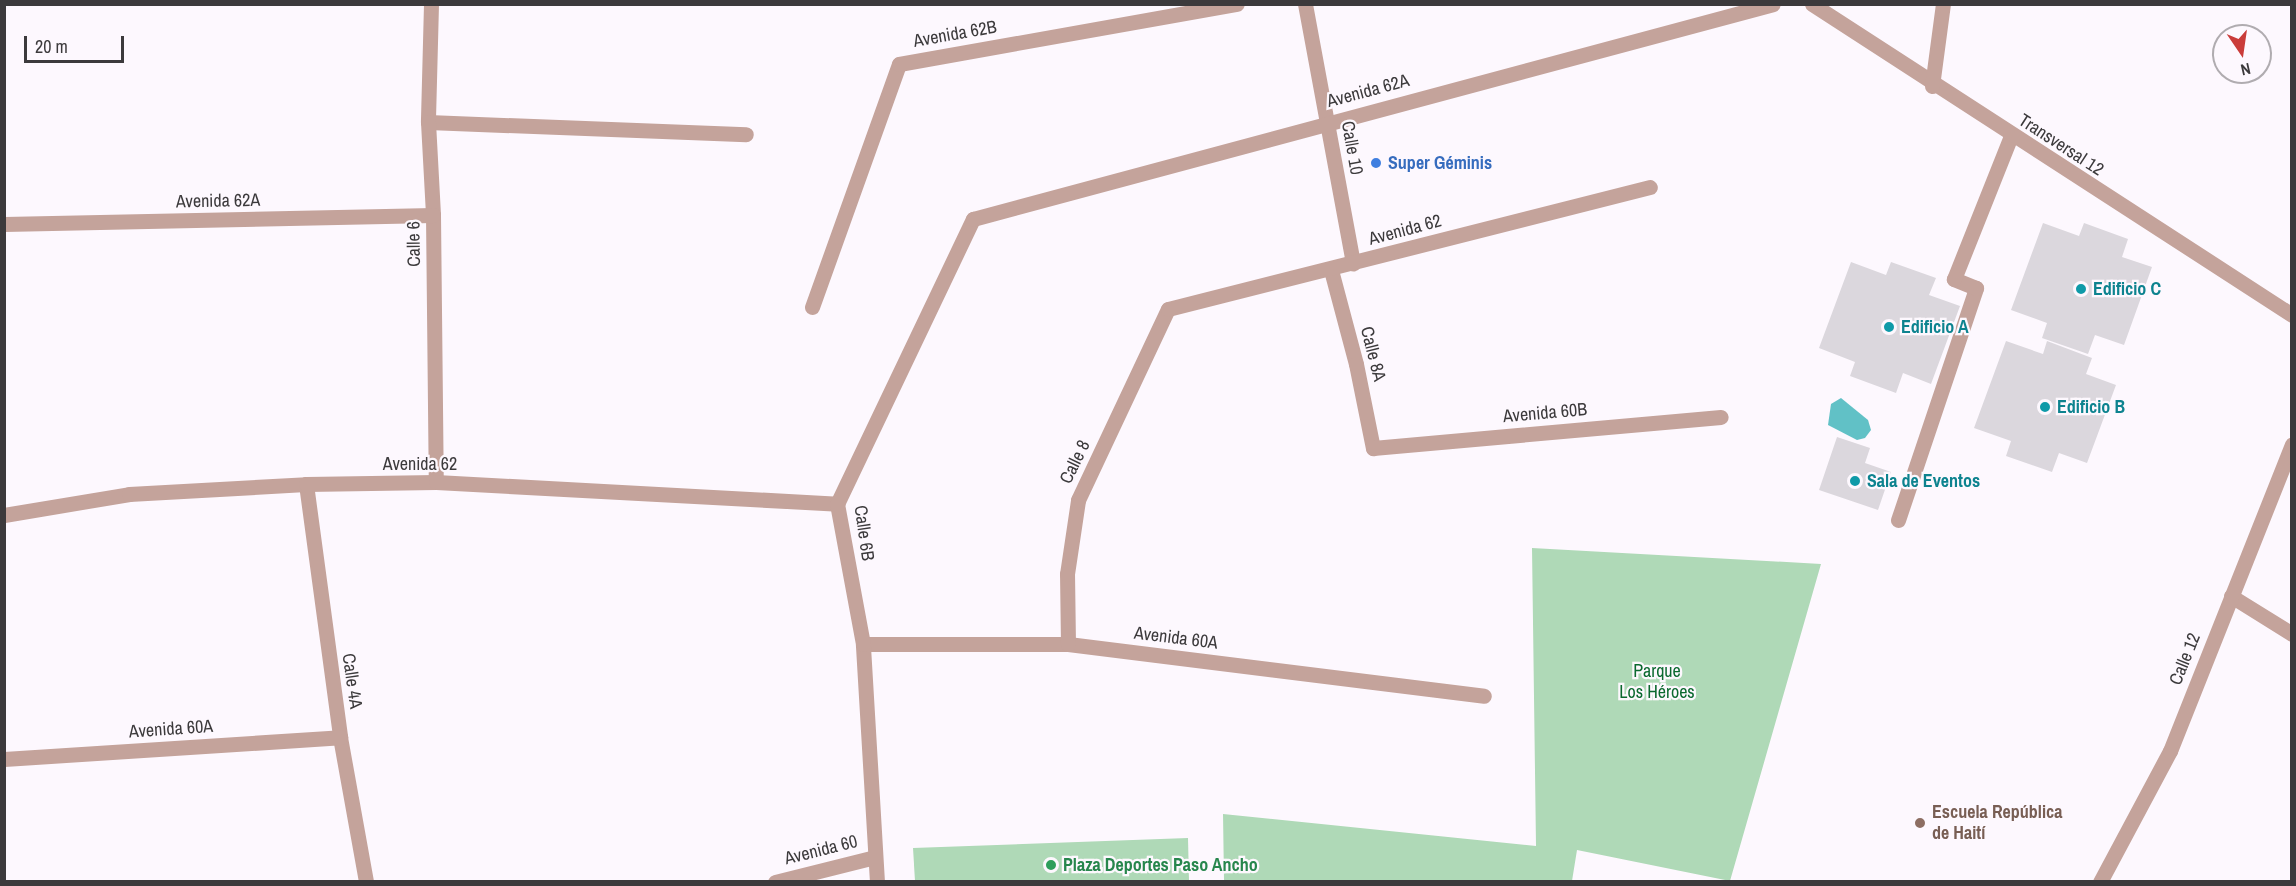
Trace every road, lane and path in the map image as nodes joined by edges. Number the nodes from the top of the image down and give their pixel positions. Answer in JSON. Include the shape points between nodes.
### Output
{"nodes":[{"id":1,"x":431,"y":4,"type":"edge"},
{"id":2,"x":1237,"y":4,"type":"edge"},
{"id":3,"x":1305,"y":4,"type":"edge"},
{"id":4,"x":1773,"y":4,"type":"edge"},
{"id":5,"x":1812,"y":4,"type":"edge"},
{"id":6,"x":1942,"y":4,"type":"edge"},
{"id":7,"x":1932,"y":86,"type":"junction"},
{"id":8,"x":428,"y":122,"type":"junction"},
{"id":9,"x":1327,"y":122,"type":"junction"},
{"id":10,"x":746,"y":134,"type":"dead end"},
{"id":11,"x":2011,"y":136,"type":"junction"},
{"id":12,"x":1650,"y":187,"type":"dead end"},
{"id":13,"x":433,"y":215,"type":"junction"},
{"id":14,"x":973,"y":219,"type":"joint"},
{"id":15,"x":4,"y":224,"type":"edge"},
{"id":16,"x":1353,"y":264,"type":"junction"},
{"id":17,"x":1331,"y":270,"type":"junction"},
{"id":18,"x":812,"y":307,"type":"dead end"},
{"id":19,"x":1168,"y":309,"type":"joint"},
{"id":20,"x":2292,"y":315,"type":"edge"},
{"id":21,"x":1721,"y":417,"type":"dead end"},
{"id":22,"x":2292,"y":444,"type":"edge"},
{"id":23,"x":1373,"y":448,"type":"joint"},
{"id":24,"x":436,"y":482,"type":"junction"},
{"id":25,"x":306,"y":484,"type":"junction"},
{"id":26,"x":837,"y":504,"type":"junction"},
{"id":27,"x":4,"y":514,"type":"edge"},
{"id":28,"x":1898,"y":520,"type":"dead end"},
{"id":29,"x":2231,"y":596,"type":"junction"},
{"id":30,"x":2292,"y":634,"type":"edge"},
{"id":31,"x":862,"y":644,"type":"junction"},
{"id":32,"x":1068,"y":644,"type":"junction"},
{"id":33,"x":1484,"y":696,"type":"dead end"},
{"id":34,"x":340,"y":737,"type":"junction"},
{"id":35,"x":4,"y":759,"type":"edge"},
{"id":36,"x":875,"y":857,"type":"junction"},
{"id":37,"x":366,"y":882,"type":"edge"},
{"id":38,"x":775,"y":882,"type":"edge"},
{"id":39,"x":877,"y":882,"type":"edge"},
{"id":40,"x":2100,"y":882,"type":"edge"}],
"edges":[{"from":1,"to":8,"type":"street","name":"Calle 6"},
{"from":2,"to":18,"type":"street","name":"Avenida 62B","via":[[899,64]]},
{"from":3,"to":9,"type":"street","name":"Calle 10"},
{"from":4,"to":9,"type":"street","name":"Avenida 62A"},
{"from":5,"to":7,"type":"street","name":"Transversal 12"},
{"from":6,"to":7,"type":"street"},
{"from":7,"to":11,"type":"street","name":"Transversal 12"},
{"from":8,"to":10,"type":"street"},
{"from":8,"to":13,"type":"street","name":"Calle 6"},
{"from":9,"to":14,"type":"street","name":"Avenida 62A"},
{"from":9,"to":16,"type":"street","name":"Calle 10"},
{"from":11,"to":20,"type":"street","name":"Transversal 12"},
{"from":11,"to":28,"type":"street","via":[[1954,279],[1976,288]]},
{"from":12,"to":16,"type":"street","name":"Avenida 62"},
{"from":13,"to":15,"type":"street","name":"Avenida 62A"},
{"from":13,"to":24,"type":"street","name":"Calle 6"},
{"from":14,"to":26,"type":"street","name":"Calle 6B"},
{"from":16,"to":17,"type":"street","name":"Avenida 62"},
{"from":17,"to":19,"type":"street","name":"Avenida 62"},
{"from":17,"to":23,"type":"street","name":"Calle 8A"},
{"from":19,"to":32,"type":"street","name":"Calle 8","via":[[1078,500],[1067,574]]},
{"from":21,"to":23,"type":"street","name":"Avenida 60B"},
{"from":22,"to":29,"type":"street","name":"Calle 12"},
{"from":24,"to":25,"type":"street","name":"Avenida 62"},
{"from":24,"to":26,"type":"street","name":"Avenida 62"},
{"from":25,"to":27,"type":"street","name":"Avenida 62","via":[[129,495]]},
{"from":25,"to":34,"type":"street","name":"Calle 4A"},
{"from":26,"to":31,"type":"street","name":"Calle 6B"},
{"from":29,"to":30,"type":"street"},
{"from":29,"to":40,"type":"street","name":"Calle 12","via":[[2170,751]]},
{"from":31,"to":32,"type":"street","name":"Avenida 60A"},
{"from":31,"to":36,"type":"street","name":"Calle 6B"},
{"from":32,"to":33,"type":"street","name":"Avenida 60A"},
{"from":34,"to":35,"type":"street","name":"Avenida 60A"},
{"from":34,"to":37,"type":"street","name":"Calle 4A"},
{"from":36,"to":38,"type":"street","name":"Avenida 60"},
{"from":36,"to":39,"type":"street","name":"Calle 6B"}]}
